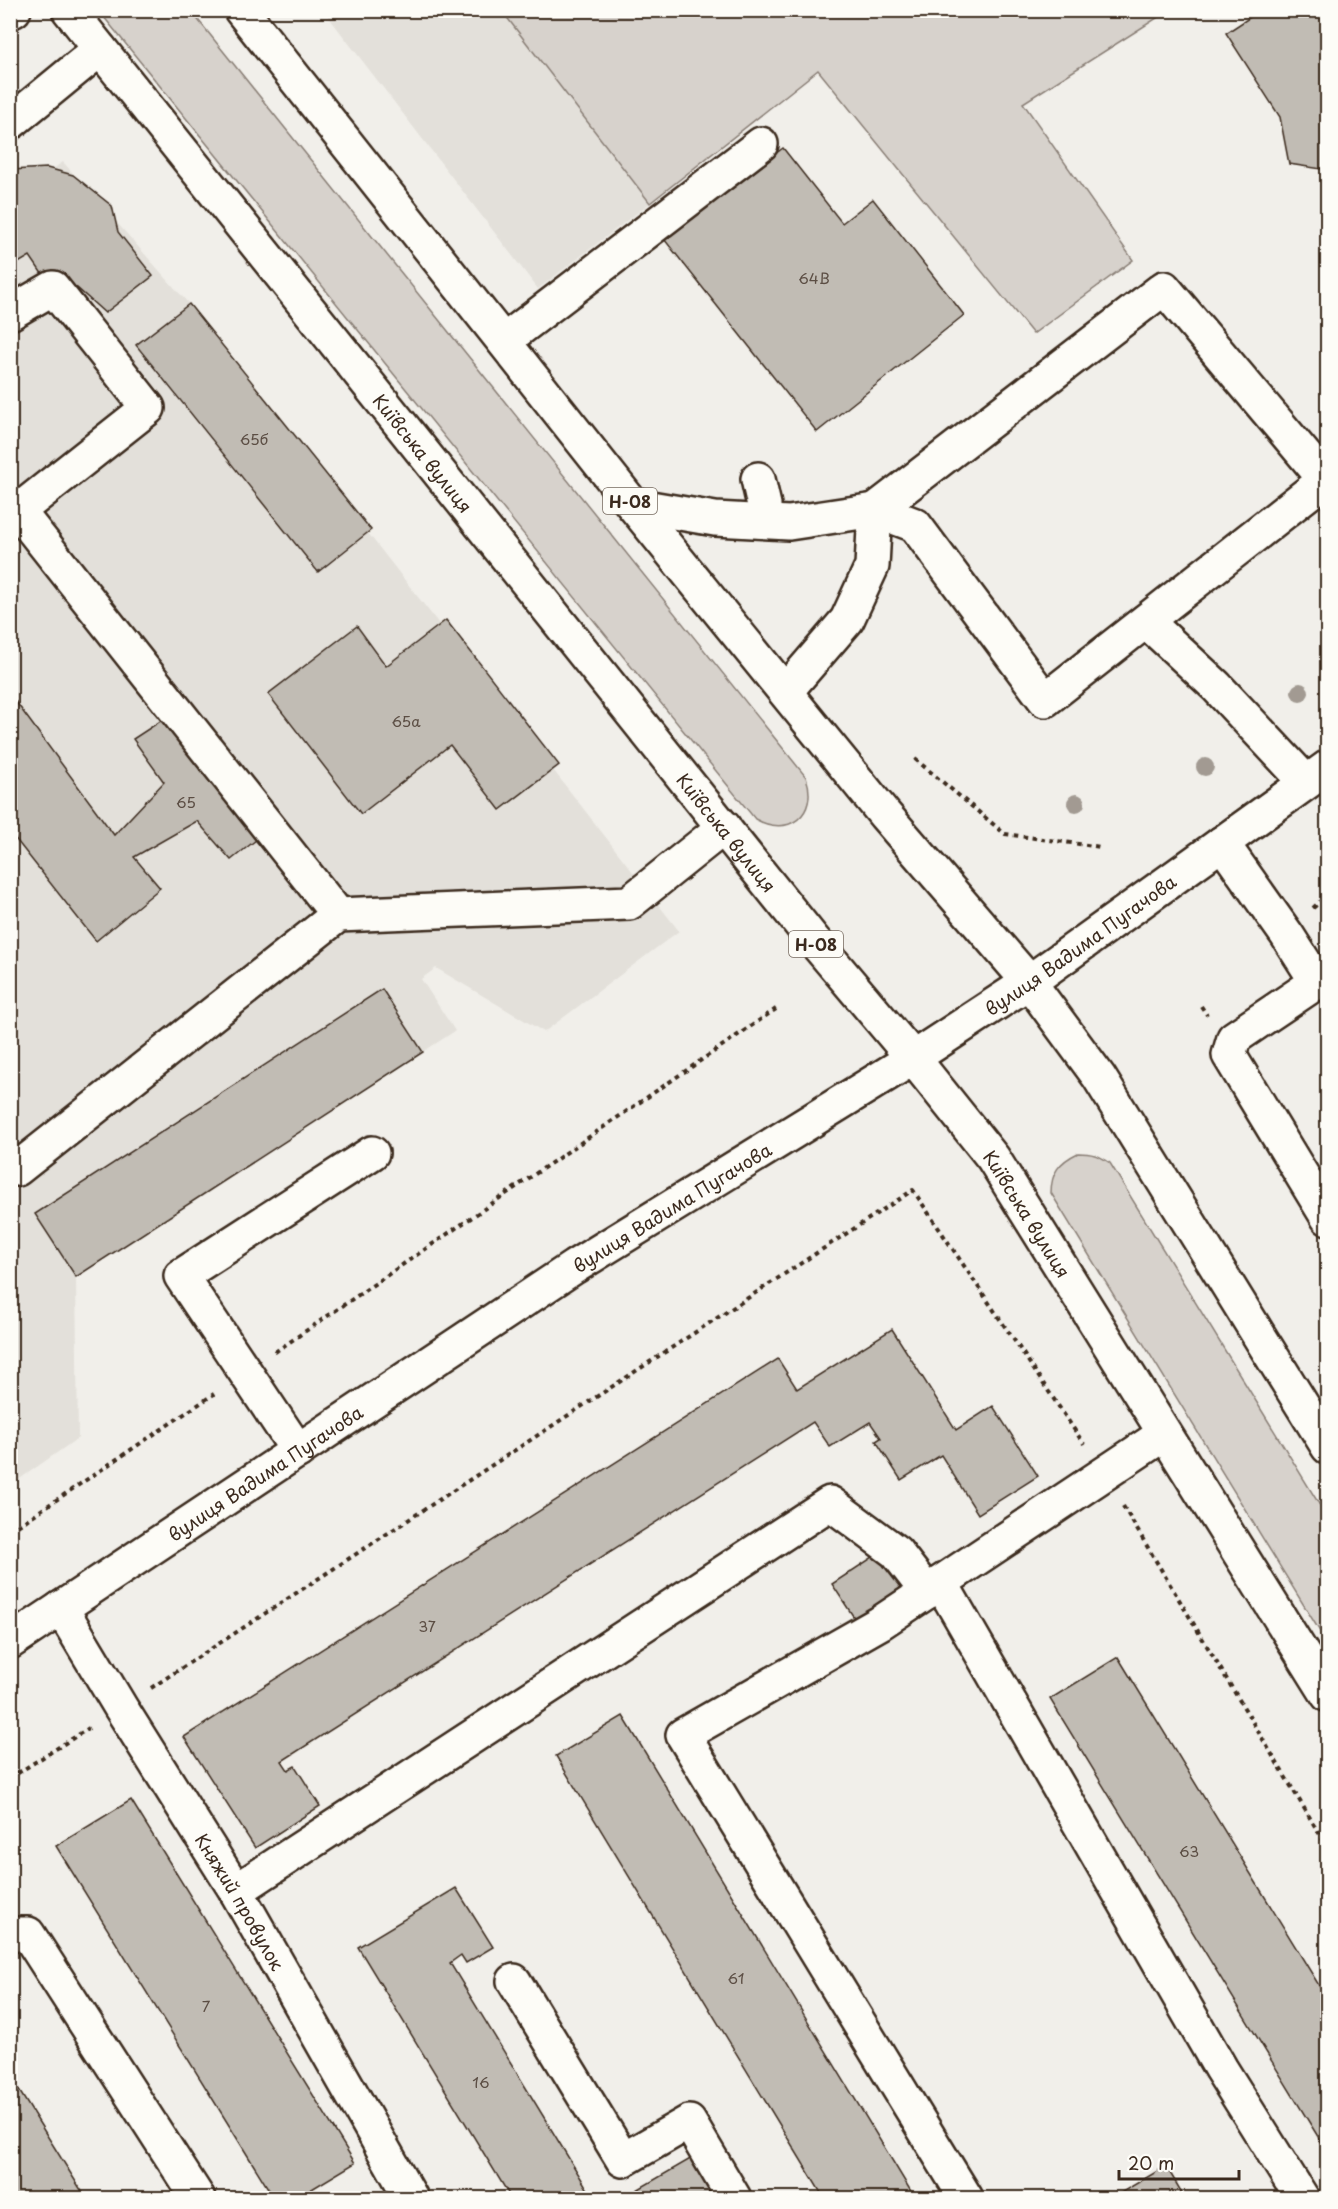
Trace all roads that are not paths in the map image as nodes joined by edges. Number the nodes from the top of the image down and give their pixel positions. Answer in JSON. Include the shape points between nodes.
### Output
{"nodes":[{"id":1,"x":69,"y":10,"type":"edge"},
{"id":2,"x":241,"y":10,"type":"edge"},
{"id":3,"x":100,"y":49,"type":"junction"},
{"id":4,"x":10,"y":123,"type":"edge"},
{"id":5,"x":761,"y":144,"type":"dead end"},
{"id":6,"x":10,"y":313,"type":"edge"},
{"id":7,"x":504,"y":342,"type":"junction"},
{"id":8,"x":758,"y":479,"type":"dead end"},
{"id":9,"x":1326,"y":481,"type":"edge"},
{"id":10,"x":633,"y":505,"type":"junction"},
{"id":11,"x":14,"y":510,"type":"edge"},
{"id":12,"x":874,"y":510,"type":"junction"},
{"id":13,"x":760,"y":521,"type":"junction"},
{"id":14,"x":1146,"y":621,"type":"junction"},
{"id":15,"x":786,"y":691,"type":"junction"},
{"id":16,"x":1317,"y":774,"type":"edge"},
{"id":17,"x":724,"y":827,"type":"junction"},
{"id":18,"x":1222,"y":843,"type":"junction"},
{"id":19,"x":338,"y":915,"type":"junction"},
{"id":20,"x":1029,"y":982,"type":"junction"},
{"id":21,"x":1322,"y":990,"type":"edge"},
{"id":22,"x":914,"y":1058,"type":"junction"},
{"id":23,"x":372,"y":1154,"type":"dead end"},
{"id":24,"x":10,"y":1161,"type":"edge"},
{"id":25,"x":1328,"y":1218,"type":"edge"},
{"id":26,"x":1164,"y":1434,"type":"junction"},
{"id":27,"x":1328,"y":1447,"type":"edge"},
{"id":28,"x":298,"y":1451,"type":"junction"},
{"id":29,"x":934,"y":1587,"type":"junction"},
{"id":30,"x":61,"y":1608,"type":"junction"},
{"id":31,"x":10,"y":1642,"type":"edge"},
{"id":32,"x":1328,"y":1695,"type":"edge"},
{"id":33,"x":236,"y":1891,"type":"junction"},
{"id":34,"x":10,"y":1934,"type":"edge"},
{"id":35,"x":514,"y":1981,"type":"dead end"},
{"id":36,"x":198,"y":2199,"type":"edge"},
{"id":37,"x":411,"y":2199,"type":"edge"},
{"id":38,"x":734,"y":2199,"type":"edge"},
{"id":39,"x":966,"y":2199,"type":"edge"},
{"id":40,"x":1302,"y":2199,"type":"edge"}],
"edges":[{"from":1,"to":3,"type":"main road","name":"Київська вулиця","number":"Н-08"},
{"from":2,"to":7,"type":"main road","number":"Н-08"},
{"from":3,"to":4,"type":"main road"},
{"from":3,"to":17,"type":"main road","name":"Київська вулиця","number":"Н-08"},
{"from":5,"to":7,"type":"main road","via":[[617,265]]},
{"from":6,"to":11,"type":"main road","via":[[53,288],[148,408]]},
{"from":7,"to":10,"type":"main road","number":"Н-08"},
{"from":8,"to":13,"type":"main road","via":[[764,505]]},
{"from":9,"to":12,"type":"main road","via":[[1164,288]]},
{"from":9,"to":14,"type":"main road"},
{"from":10,"to":13,"type":"main road","via":[[716,519]]},
{"from":10,"to":15,"type":"main road","number":"Н-08"},
{"from":11,"to":19,"type":"main road"},
{"from":12,"to":13,"type":"main road","via":[[789,522]]},
{"from":12,"to":14,"type":"main road","via":[[915,525],[1046,700]]},
{"from":12,"to":15,"type":"main road","via":[[872,566],[847,620]]},
{"from":14,"to":16,"type":"main road"},
{"from":15,"to":20,"type":"main road","number":"Н-08","via":[[885,815]]},
{"from":16,"to":18,"type":"main road","name":"вулиця Вадима Пугачова"},
{"from":17,"to":19,"type":"main road","via":[[629,903]]},
{"from":17,"to":22,"type":"main road","name":"Київська вулиця","number":"Н-08"},
{"from":18,"to":20,"type":"main road","name":"вулиця Вадима Пугачова"},
{"from":18,"to":21,"type":"main road"},
{"from":19,"to":24,"type":"main road","via":[[17,1169]]},
{"from":20,"to":22,"type":"main road","name":"вулиця Вадима Пугачова"},
{"from":20,"to":27,"type":"main road","via":[[1099,1077]]},
{"from":21,"to":25,"type":"main road","via":[[1234,1038],[1229,1055]]},
{"from":22,"to":26,"type":"main road","name":"Київська вулиця","via":[[993,1158]]},
{"from":22,"to":28,"type":"main road","name":"вулиця Вадима Пугачова","via":[[574,1267]]},
{"from":23,"to":28,"type":"main road","via":[[181,1276]]},
{"from":26,"to":29,"type":"main road"},
{"from":26,"to":32,"type":"main road","name":"Київська вулиця"},
{"from":28,"to":30,"type":"main road","name":"вулиця Вадима Пугачова"},
{"from":29,"to":33,"type":"main road","via":[[896,1552],[830,1503]]},
{"from":29,"to":39,"type":"main road","via":[[880,1623],[683,1735]]},
{"from":29,"to":40,"type":"main road"},
{"from":30,"to":31,"type":"main road","name":"вулиця Вадима Пугачова"},
{"from":30,"to":33,"type":"main road","name":"Княжий провулок"},
{"from":33,"to":37,"type":"main road","name":"Княжий провулок"},
{"from":34,"to":36,"type":"main road","via":[[28,1934]]},
{"from":35,"to":38,"type":"main road","via":[[623,2160],[689,2122]]}]}
